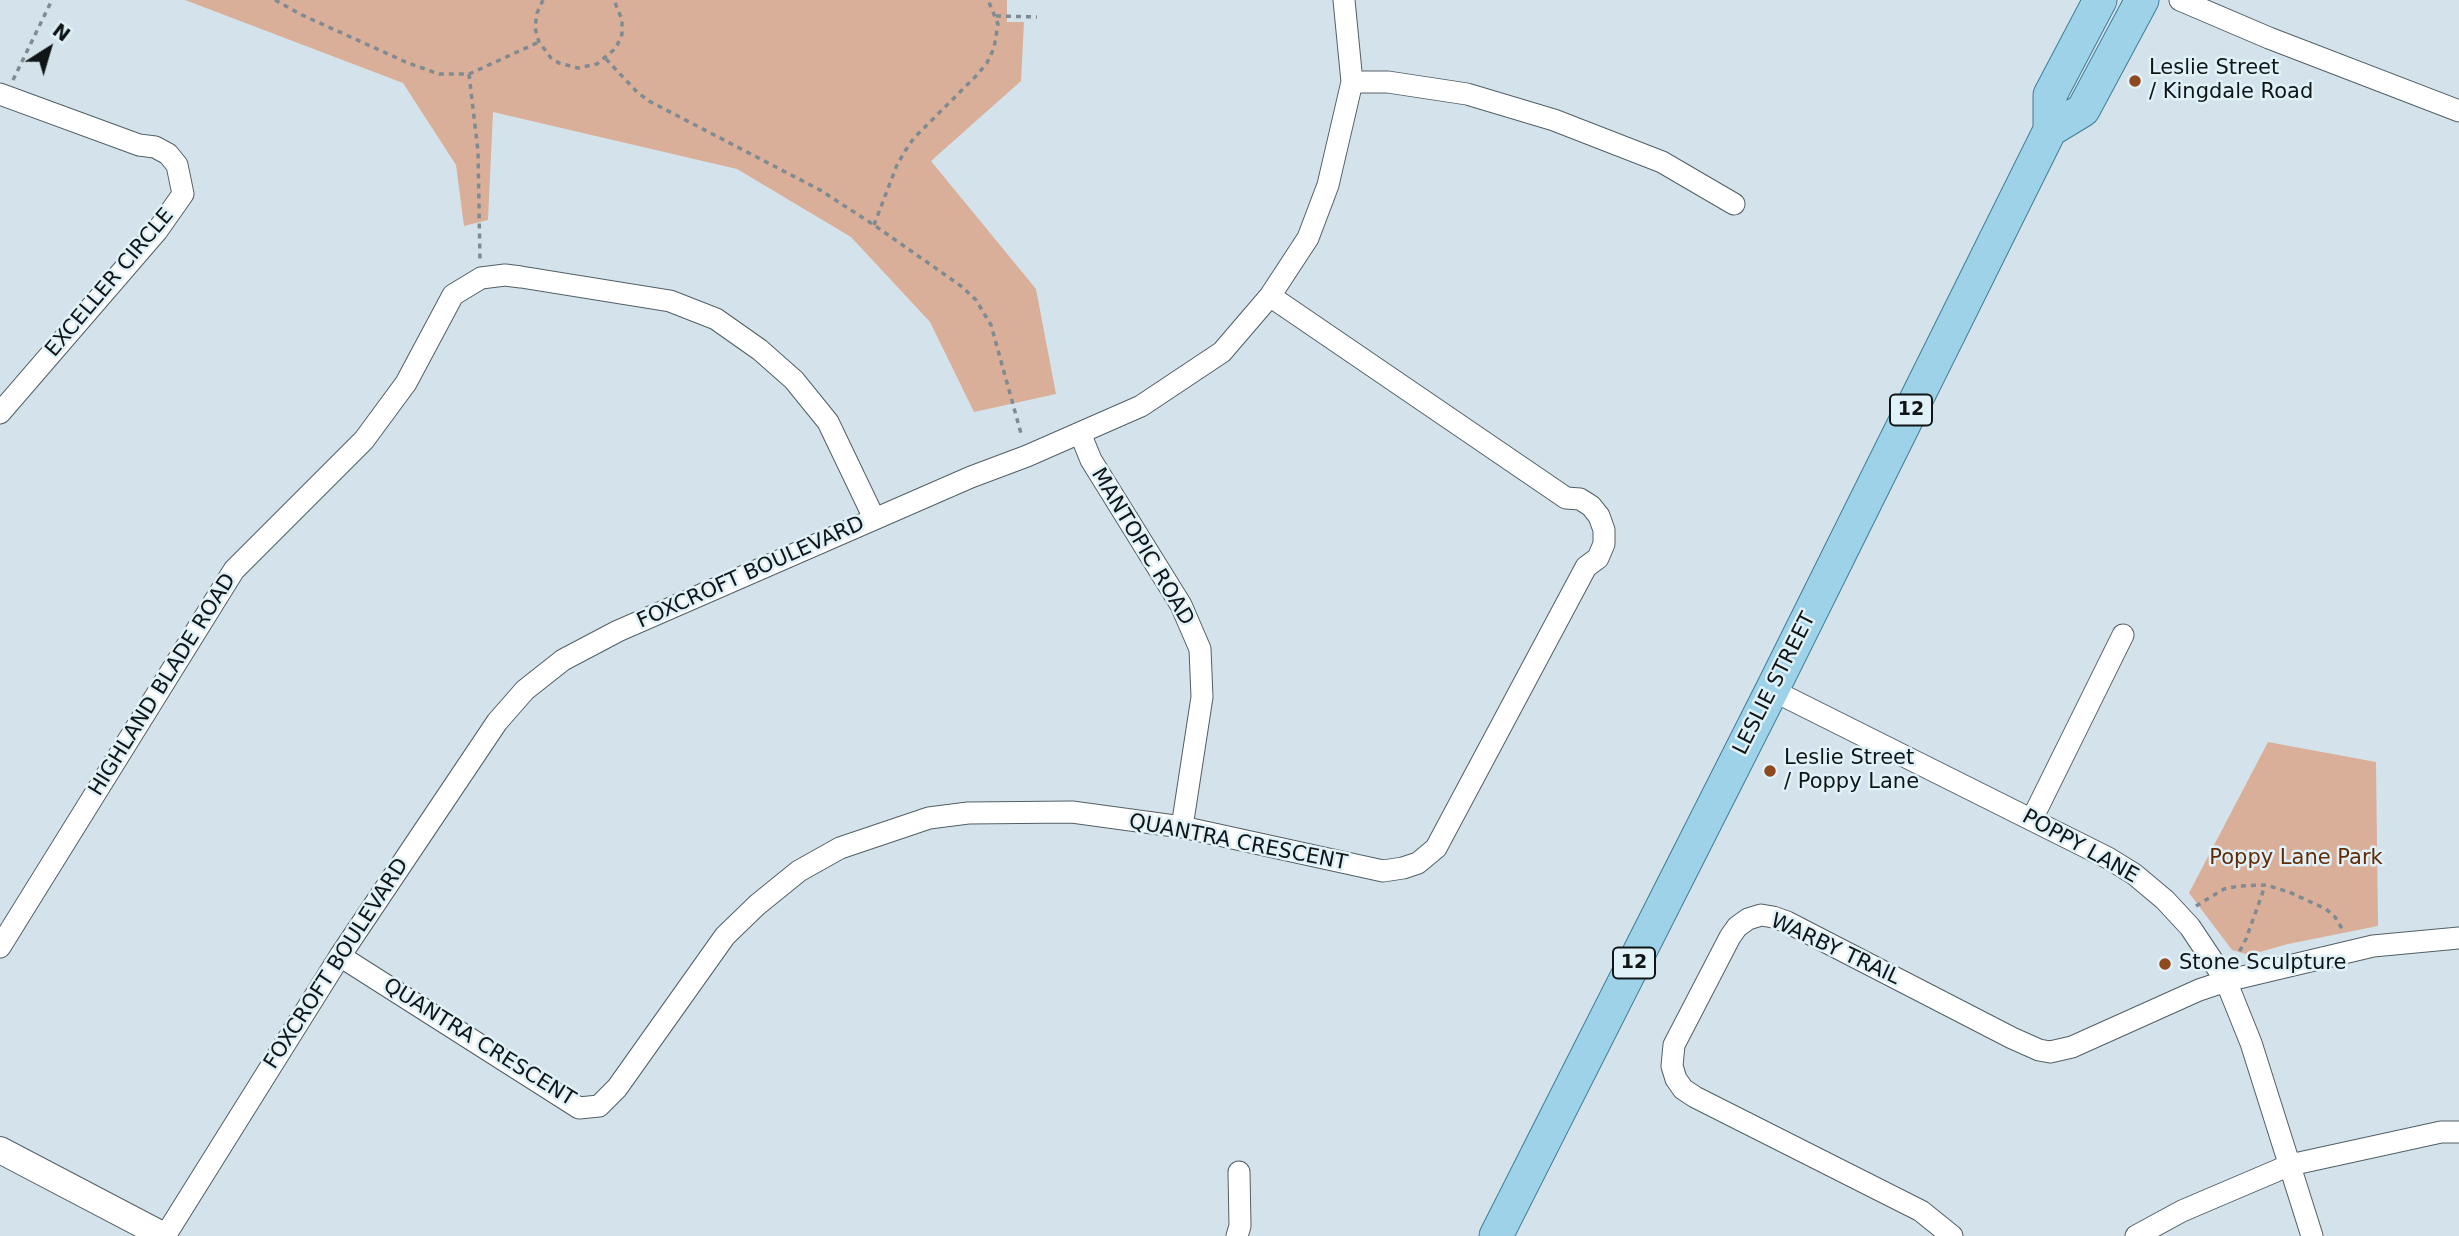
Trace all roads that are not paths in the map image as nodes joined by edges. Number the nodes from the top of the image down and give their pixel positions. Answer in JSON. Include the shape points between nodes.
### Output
{"nodes":[{"id":1,"x":1344,"y":0,"type":"edge"},
{"id":2,"x":2101,"y":0,"type":"edge"},
{"id":3,"x":2142,"y":0,"type":"edge"},
{"id":4,"x":2180,"y":0,"type":"edge"},
{"id":5,"x":1352,"y":82,"type":"junction"},
{"id":6,"x":3,"y":95,"type":"edge"},
{"id":7,"x":2459,"y":111,"type":"edge"},
{"id":8,"x":2050,"y":130,"type":"junction"},
{"id":9,"x":1734,"y":204,"type":"dead end"},
{"id":10,"x":1269,"y":296,"type":"junction"},
{"id":11,"x":0,"y":414,"type":"edge"},
{"id":12,"x":1080,"y":433,"type":"junction"},
{"id":13,"x":874,"y":518,"type":"junction"},
{"id":14,"x":2123,"y":635,"type":"dead end"},
{"id":15,"x":1772,"y":690,"type":"junction"},
{"id":16,"x":2032,"y":819,"type":"junction"},
{"id":17,"x":1182,"y":827,"type":"junction"},
{"id":18,"x":2459,"y":938,"type":"edge"},
{"id":19,"x":0,"y":947,"type":"edge"},
{"id":20,"x":340,"y":956,"type":"junction"},
{"id":21,"x":2230,"y":971,"type":"junction"},
{"id":22,"x":2459,"y":1132,"type":"edge"},
{"id":23,"x":0,"y":1150,"type":"edge"},
{"id":24,"x":2290,"y":1165,"type":"junction"},
{"id":25,"x":1239,"y":1172,"type":"dead end"},
{"id":26,"x":164,"y":1236,"type":"edge"},
{"id":27,"x":1237,"y":1236,"type":"edge"},
{"id":28,"x":1496,"y":1236,"type":"edge"},
{"id":29,"x":1952,"y":1236,"type":"edge"},
{"id":30,"x":2136,"y":1236,"type":"edge"},
{"id":31,"x":2312,"y":1236,"type":"edge"}],
"edges":[{"from":1,"to":5,"type":"street","name":"FOXCROFT BOULEVARD"},
{"from":2,"to":8,"type":"main road","name":"LESLIE STREET","number":"12","via":[[2050,95]]},
{"from":3,"to":8,"type":"main road","via":[[2083,110]]},
{"from":4,"to":7,"type":"street"},
{"from":5,"to":9,"type":"street","via":[[1388,82],[1467,94],[1554,120],[1662,162]]},
{"from":5,"to":10,"type":"street","name":"FOXCROFT BOULEVARD","via":[[1328,185],[1308,238]]},
{"from":6,"to":11,"type":"street","name":"EXCELLER CIRCLE","via":[[168,154],[177,165],[183,194],[157,231]]},
{"from":8,"to":15,"type":"main road","name":"LESLIE STREET","number":"12"},
{"from":10,"to":12,"type":"street","name":"FOXCROFT BOULEVARD","via":[[1222,352],[1141,406]]},
{"from":10,"to":17,"type":"street","name":"QUANTRA CRESCENT","via":[[1566,498],[1591,506],[1604,530],[1604,544],[1598,558],[1586,567],[1436,848],[1418,863],[1383,871]]},
{"from":12,"to":13,"type":"street","name":"FOXCROFT BOULEVARD"},
{"from":12,"to":17,"type":"street","name":"MANTOPIC ROAD","via":[[1091,460],[1181,605],[1200,649],[1202,696]]},
{"from":13,"to":19,"type":"street","name":"HIGHLAND BLADE ROAD","via":[[828,422],[794,380],[716,319],[670,301],[505,275],[481,278],[453,295],[406,383],[365,440],[234,570]]},
{"from":13,"to":20,"type":"street","name":"FOXCROFT BOULEVARD","via":[[618,631],[563,660],[525,690],[497,722]]},
{"from":14,"to":16,"type":"street"},
{"from":15,"to":16,"type":"street","name":"POPPY LANE"},
{"from":15,"to":28,"type":"main road","name":"LESLIE STREET","number":"12"},
{"from":16,"to":21,"type":"street","name":"POPPY LANE","via":[[2108,858],[2150,886]]},
{"from":17,"to":20,"type":"street","name":"QUANTRA CRESCENT","via":[[1072,812],[968,813],[929,818],[840,848],[799,871],[725,936],[617,1088],[599,1106],[579,1108]]},
{"from":18,"to":21,"type":"street","name":"WARBY TRAIL","via":[[2373,946]]},
{"from":20,"to":26,"type":"street","name":"FOXCROFT BOULEVARD"},
{"from":21,"to":24,"type":"street","name":"POPPY LANE"},
{"from":21,"to":29,"type":"street","name":"WARBY TRAIL","via":[[2199,990],[2072,1047],[2050,1052],[2012,1038],[1773,917],[1761,915],[1737,927],[1674,1045],[1676,1079],[1695,1097],[1921,1211]]},
{"from":22,"to":24,"type":"street"},
{"from":23,"to":26,"type":"street"},
{"from":24,"to":30,"type":"street"},
{"from":24,"to":31,"type":"street","name":"POPPY LANE"},
{"from":25,"to":27,"type":"street"}]}
